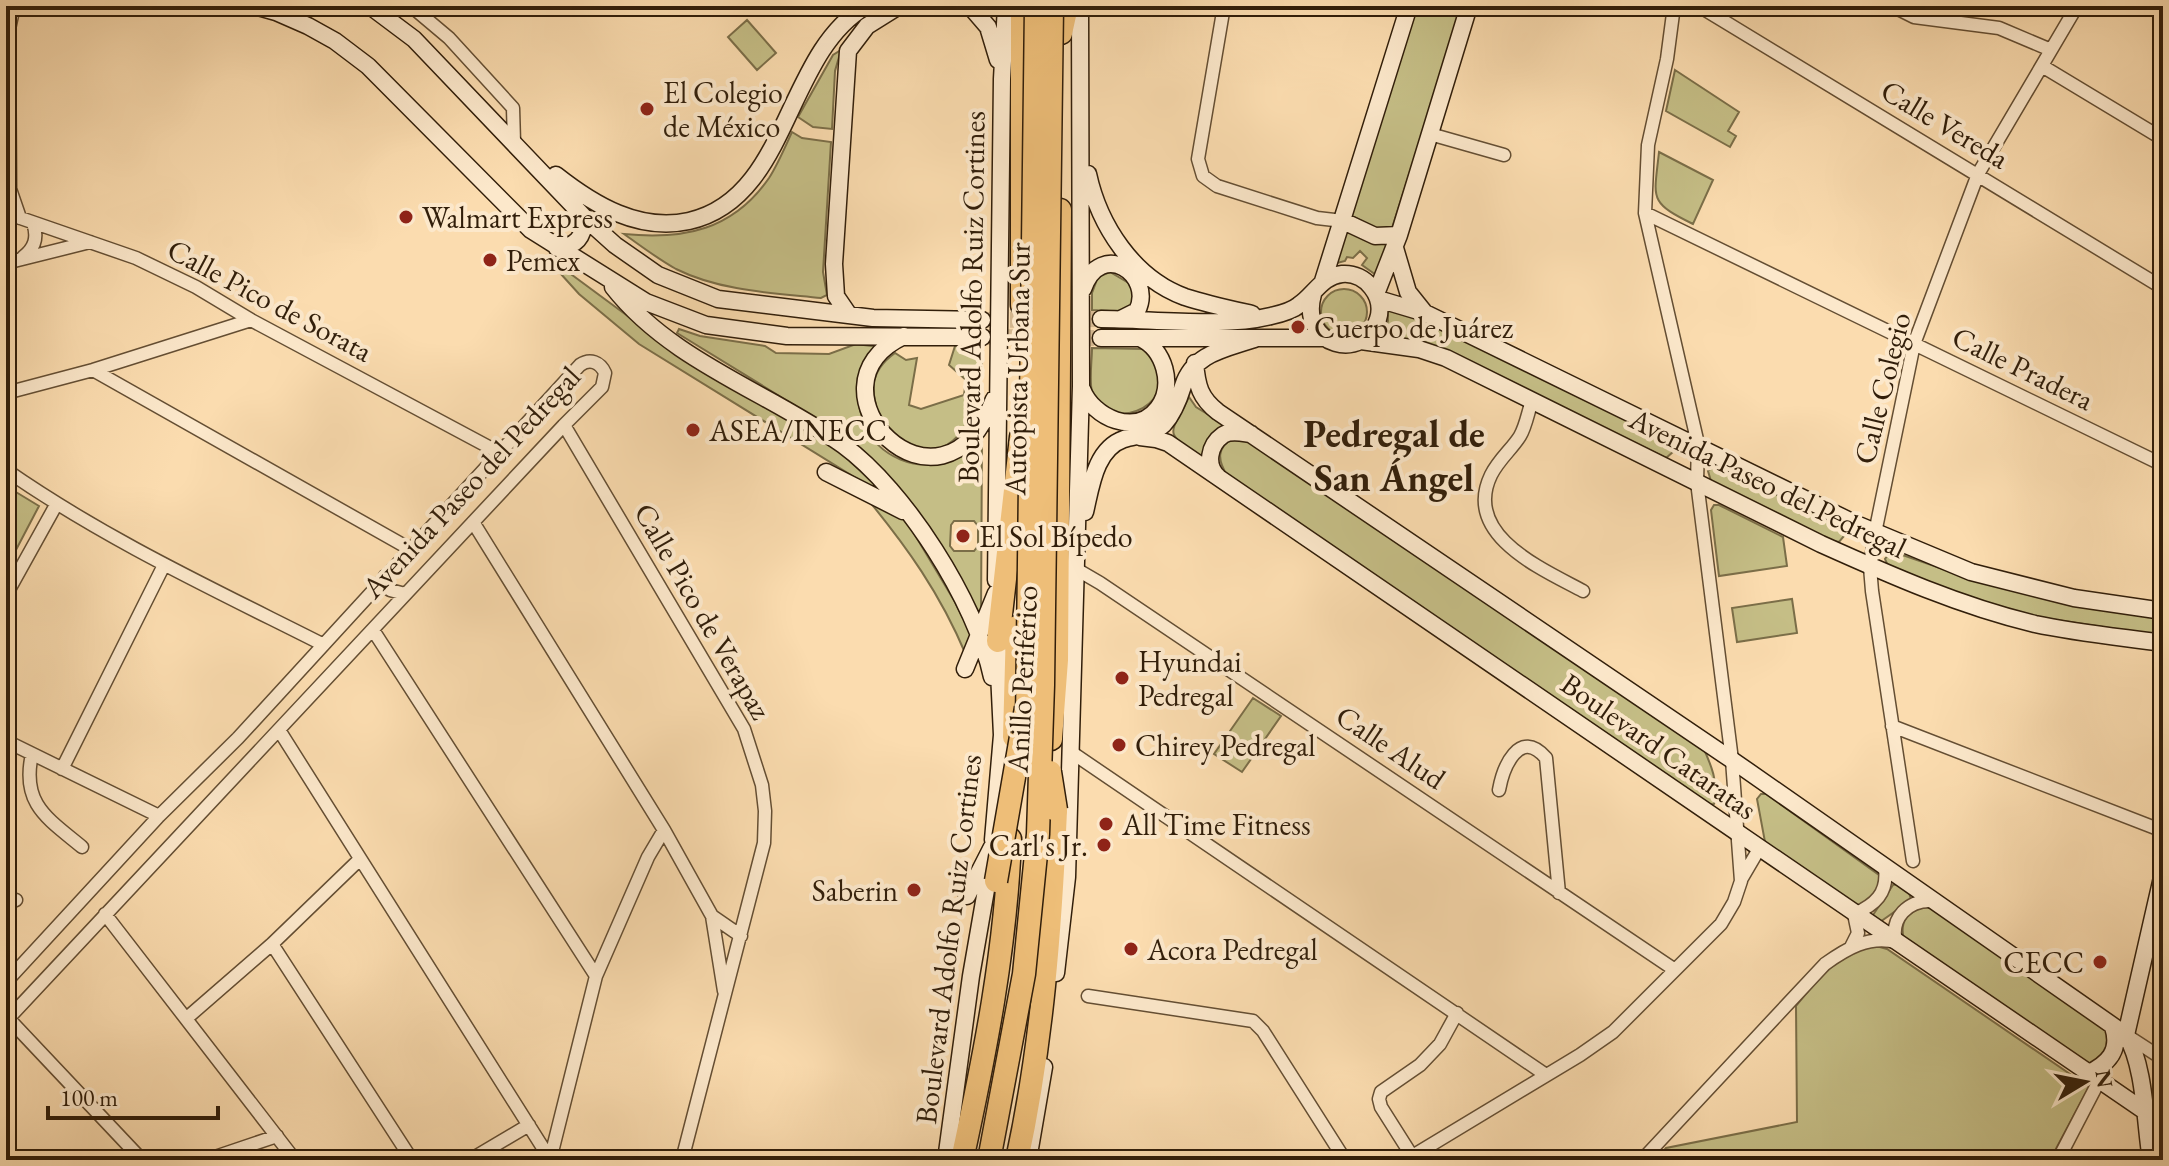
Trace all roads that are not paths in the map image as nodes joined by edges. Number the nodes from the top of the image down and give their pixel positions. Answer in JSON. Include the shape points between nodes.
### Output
{"nodes":[{"id":1,"x":14,"y":6,"type":"edge"},
{"id":2,"x":254,"y":6,"type":"edge"},
{"id":3,"x":370,"y":6,"type":"edge"},
{"id":4,"x":411,"y":6,"type":"edge"},
{"id":5,"x":866,"y":6,"type":"edge"},
{"id":6,"x":899,"y":6,"type":"edge"},
{"id":7,"x":970,"y":6,"type":"edge"},
{"id":8,"x":1006,"y":6,"type":"edge"},
{"id":9,"x":1036,"y":6,"type":"edge"},
{"id":10,"x":1052,"y":6,"type":"edge"},
{"id":11,"x":1064,"y":6,"type":"edge"},
{"id":12,"x":1080,"y":6,"type":"edge"},
{"id":13,"x":1224,"y":6,"type":"edge"},
{"id":14,"x":1409,"y":6,"type":"edge"},
{"id":15,"x":1469,"y":6,"type":"edge"},
{"id":16,"x":1674,"y":6,"type":"edge"},
{"id":17,"x":1699,"y":6,"type":"edge"},
{"id":18,"x":1892,"y":6,"type":"edge"},
{"id":19,"x":2077,"y":6,"type":"edge"},
{"id":20,"x":1021,"y":13,"type":"edge"},
{"id":21,"x":2051,"y":50,"type":"junction"},
{"id":22,"x":2042,"y":66,"type":"junction"},
{"id":23,"x":1002,"y":79,"type":"junction"},
{"id":24,"x":1430,"y":134,"type":"junction"},
{"id":25,"x":2163,"y":139,"type":"edge"},
{"id":26,"x":1081,"y":144,"type":"junction"},
{"id":27,"x":518,"y":146,"type":"junction"},
{"id":28,"x":1504,"y":155,"type":"dead end"},
{"id":29,"x":1978,"y":174,"type":"junction"},
{"id":30,"x":6,"y":213,"type":"edge"},
{"id":31,"x":1645,"y":213,"type":"junction"},
{"id":32,"x":20,"y":218,"type":"junction"},
{"id":33,"x":585,"y":218,"type":"junction"},
{"id":34,"x":1343,"y":221,"type":"junction"},
{"id":35,"x":33,"y":223,"type":"junction"},
{"id":36,"x":90,"y":242,"type":"junction"},
{"id":37,"x":1397,"y":242,"type":"junction"},
{"id":38,"x":557,"y":248,"type":"junction"},
{"id":39,"x":20,"y":259,"type":"junction"},
{"id":40,"x":6,"y":263,"type":"edge"},
{"id":41,"x":607,"y":279,"type":"junction"},
{"id":42,"x":1318,"y":288,"type":"junction"},
{"id":43,"x":2163,"y":288,"type":"edge"},
{"id":44,"x":1377,"y":296,"type":"junction"},
{"id":45,"x":1080,"y":306,"type":"junction"},
{"id":46,"x":1425,"y":313,"type":"junction"},
{"id":47,"x":849,"y":315,"type":"junction"},
{"id":48,"x":1270,"y":317,"type":"junction"},
{"id":49,"x":1101,"y":319,"type":"tunnel mouth"},
{"id":50,"x":1121,"y":319,"type":"junction"},
{"id":51,"x":251,"y":320,"type":"junction"},
{"id":52,"x":905,"y":336,"type":"junction"},
{"id":53,"x":1138,"y":337,"type":"junction"},
{"id":54,"x":1101,"y":338,"type":"tunnel mouth"},
{"id":55,"x":1257,"y":338,"type":"junction"},
{"id":56,"x":1325,"y":338,"type":"junction"},
{"id":57,"x":1361,"y":341,"type":"junction"},
{"id":58,"x":1914,"y":344,"type":"junction"},
{"id":59,"x":1195,"y":363,"type":"junction"},
{"id":60,"x":93,"y":370,"type":"junction"},
{"id":61,"x":998,"y":386,"type":"junction"},
{"id":62,"x":1081,"y":386,"type":"junction"},
{"id":63,"x":6,"y":393,"type":"edge"},
{"id":64,"x":1532,"y":401,"type":"junction"},
{"id":65,"x":564,"y":425,"type":"junction"},
{"id":66,"x":1252,"y":434,"type":"junction"},
{"id":67,"x":1021,"y":437,"type":"junction"},
{"id":68,"x":1140,"y":437,"type":"junction"},
{"id":69,"x":1698,"y":444,"type":"junction"},
{"id":70,"x":500,"y":453,"type":"junction"},
{"id":71,"x":2163,"y":465,"type":"edge"},
{"id":72,"x":6,"y":470,"type":"edge"},
{"id":73,"x":826,"y":472,"type":"dead end"},
{"id":74,"x":1222,"y":480,"type":"junction"},
{"id":75,"x":1697,"y":482,"type":"junction"},
{"id":76,"x":56,"y":505,"type":"junction"},
{"id":77,"x":908,"y":513,"type":"junction"},
{"id":78,"x":473,"y":522,"type":"junction"},
{"id":79,"x":1875,"y":533,"type":"junction"},
{"id":80,"x":1077,"y":540,"type":"junction"},
{"id":81,"x":410,"y":549,"type":"junction"},
{"id":82,"x":164,"y":565,"type":"junction"},
{"id":83,"x":1870,"y":567,"type":"junction"},
{"id":84,"x":1076,"y":569,"type":"junction"},
{"id":85,"x":385,"y":576,"type":"junction"},
{"id":86,"x":1583,"y":591,"type":"dead end"},
{"id":87,"x":370,"y":592,"type":"junction"},
{"id":88,"x":405,"y":594,"type":"junction"},
{"id":89,"x":6,"y":595,"type":"edge"},
{"id":90,"x":391,"y":610,"type":"junction"},
{"id":91,"x":2163,"y":611,"type":"edge"},
{"id":92,"x":373,"y":630,"type":"junction"},
{"id":93,"x":989,"y":637,"type":"junction"},
{"id":94,"x":2163,"y":643,"type":"edge"},
{"id":95,"x":322,"y":644,"type":"junction"},
{"id":96,"x":965,"y":669,"type":"dead end"},
{"id":97,"x":1034,"y":711,"type":"junction"},
{"id":98,"x":1892,"y":726,"type":"junction"},
{"id":99,"x":279,"y":730,"type":"junction"},
{"id":100,"x":6,"y":741,"type":"edge"},
{"id":101,"x":1071,"y":752,"type":"junction"},
{"id":102,"x":32,"y":754,"type":"junction"},
{"id":103,"x":1732,"y":760,"type":"junction"},
{"id":104,"x":214,"y":763,"type":"junction"},
{"id":105,"x":62,"y":769,"type":"junction"},
{"id":106,"x":231,"y":781,"type":"junction"},
{"id":107,"x":190,"y":788,"type":"junction"},
{"id":108,"x":1499,"y":790,"type":"dead end"},
{"id":109,"x":209,"y":804,"type":"junction"},
{"id":110,"x":159,"y":816,"type":"junction"},
{"id":111,"x":664,"y":830,"type":"junction"},
{"id":112,"x":2163,"y":831,"type":"edge"},
{"id":113,"x":1738,"y":834,"type":"junction"},
{"id":114,"x":82,"y":847,"type":"dead end"},
{"id":115,"x":992,"y":847,"type":"junction"},
{"id":116,"x":1759,"y":849,"type":"junction"},
{"id":117,"x":360,"y":859,"type":"junction"},
{"id":118,"x":1913,"y":861,"type":"dead end"},
{"id":119,"x":1885,"y":869,"type":"junction"},
{"id":120,"x":2163,"y":873,"type":"edge"},
{"id":121,"x":1741,"y":881,"type":"junction"},
{"id":122,"x":1559,"y":893,"type":"junction"},
{"id":123,"x":967,"y":896,"type":"dead end"},
{"id":124,"x":1932,"y":901,"type":"junction"},
{"id":125,"x":105,"y":914,"type":"junction"},
{"id":126,"x":1854,"y":914,"type":"junction"},
{"id":127,"x":712,"y":916,"type":"junction"},
{"id":128,"x":741,"y":936,"type":"junction"},
{"id":129,"x":1896,"y":942,"type":"junction"},
{"id":130,"x":272,"y":944,"type":"junction"},
{"id":131,"x":1850,"y":948,"type":"junction"},
{"id":132,"x":1675,"y":970,"type":"junction"},
{"id":133,"x":596,"y":976,"type":"junction"},
{"id":134,"x":6,"y":982,"type":"edge"},
{"id":135,"x":725,"y":996,"type":"junction"},
{"id":136,"x":969,"y":996,"type":"junction"},
{"id":137,"x":1088,"y":996,"type":"dead end"},
{"id":138,"x":1457,"y":1013,"type":"junction"},
{"id":139,"x":188,"y":1017,"type":"junction"},
{"id":140,"x":7,"y":1020,"type":"edge"},
{"id":141,"x":952,"y":1020,"type":"dead end"},
{"id":142,"x":2120,"y":1031,"type":"junction"},
{"id":143,"x":2163,"y":1059,"type":"edge"},
{"id":144,"x":1546,"y":1075,"type":"junction"},
{"id":145,"x":2093,"y":1078,"type":"junction"},
{"id":146,"x":2143,"y":1110,"type":"junction"},
{"id":147,"x":2163,"y":1122,"type":"edge"},
{"id":148,"x":529,"y":1125,"type":"junction"},
{"id":149,"x":277,"y":1136,"type":"junction"},
{"id":150,"x":2154,"y":1155,"type":"edge"},
{"id":151,"x":1409,"y":1158,"type":"edge"},
{"id":152,"x":550,"y":1159,"type":"edge"},
{"id":153,"x":142,"y":1160,"type":"edge"},
{"id":154,"x":207,"y":1160,"type":"edge"},
{"id":155,"x":295,"y":1160,"type":"edge"},
{"id":156,"x":412,"y":1160,"type":"edge"},
{"id":157,"x":470,"y":1160,"type":"edge"},
{"id":158,"x":682,"y":1160,"type":"edge"},
{"id":159,"x":946,"y":1160,"type":"edge"},
{"id":160,"x":955,"y":1160,"type":"edge"},
{"id":161,"x":962,"y":1160,"type":"edge"},
{"id":162,"x":978,"y":1160,"type":"edge"},
{"id":163,"x":989,"y":1160,"type":"edge"},
{"id":164,"x":997,"y":1160,"type":"edge"},
{"id":165,"x":1017,"y":1160,"type":"edge"},
{"id":166,"x":1028,"y":1160,"type":"edge"},
{"id":167,"x":1345,"y":1160,"type":"edge"},
{"id":168,"x":1642,"y":1160,"type":"edge"},
{"id":169,"x":2058,"y":1160,"type":"edge"}],
"edges":[{"from":1,"to":32,"type":"street","via":[[9,29],[10,189]]},
{"from":2,"to":38,"type":"main road","via":[[308,26],[368,66],[499,200]]},
{"from":3,"to":27,"type":"main road","via":[[414,39]]},
{"from":4,"to":27,"type":"street","via":[[449,38],[513,108]]},
{"from":5,"to":27,"type":"main road","via":[[823,48],[756,174],[719,211],[673,224],[645,223],[578,192]]},
{"from":6,"to":47,"type":"main road","via":[[867,26],[848,51],[834,264],[836,296]]},
{"from":7,"to":23,"type":"main road","via":[[988,27]]},
{"from":8,"to":23,"type":"main road","name":"Boulevard Adolfo Ruiz Cortines"},
{"from":9,"to":97,"type":"highway","name":"Autopista Urbana Sur","bridge":true},
{"from":10,"to":97,"type":"highway","name":"Autopista Urbana Sur","bridge":true},
{"from":11,"to":164,"type":"highway","name":"Anillo Periférico","via":[[1057,660],[1035,967]]},
{"from":12,"to":26,"type":"main road"},
{"from":13,"to":34,"type":"street","via":[[1198,159],[1203,176],[1217,186],[1317,218]]},
{"from":14,"to":34,"type":"main road"},
{"from":15,"to":24,"type":"main road"},
{"from":16,"to":31,"type":"street","via":[[1648,145]]},
{"from":17,"to":29,"type":"street","name":"Calle Vereda"},
{"from":18,"to":21,"type":"street","via":[[1914,17],[1999,28]]},
{"from":19,"to":21,"type":"street","name":"Calle Colegio"},
{"from":20,"to":67,"type":"highway","name":"Anillo Periférico"},
{"from":21,"to":22,"type":"street","name":"Calle Colegio"},
{"from":22,"to":25,"type":"street"},
{"from":22,"to":29,"type":"street","name":"Calle Colegio"},
{"from":23,"to":61,"type":"main road","name":"Boulevard Adolfo Ruiz Cortines"},
{"from":24,"to":28,"type":"street"},
{"from":24,"to":37,"type":"main road"},
{"from":26,"to":45,"type":"main road"},
{"from":26,"to":48,"type":"main road","via":[[1100,216],[1154,280],[1183,296]]},
{"from":27,"to":33,"type":"main road"},
{"from":29,"to":43,"type":"street","name":"Calle Vereda"},
{"from":29,"to":58,"type":"street","name":"Calle Colegio"},
{"from":30,"to":32,"type":"street","name":"Calle Pico de Sorata"},
{"from":31,"to":58,"type":"street","name":"Calle Pradera"},
{"from":31,"to":69,"type":"street"},
{"from":32,"to":35,"type":"street","name":"Calle Pico de Sorata"},
{"from":33,"to":38,"type":"main road","via":[[576,243]]},
{"from":33,"to":47,"type":"main road","via":[[658,275],[718,299]]},
{"from":34,"to":37,"type":"main road"},
{"from":34,"to":42,"type":"main road"},
{"from":35,"to":36,"type":"street","name":"Calle Pico de Sorata"},
{"from":35,"to":39,"type":"street","via":[[34,244]]},
{"from":36,"to":39,"type":"street"},
{"from":36,"to":51,"type":"street","name":"Calle Pico de Sorata","via":[[196,287]]},
{"from":37,"to":44,"type":"main road"},
{"from":37,"to":46,"type":"main road","via":[[1408,292]]},
{"from":38,"to":41,"type":"main road"},
{"from":39,"to":40,"type":"street"},
{"from":41,"to":52,"type":"main road","via":[[646,302],[706,325],[787,336]]},
{"from":41,"to":77,"type":"main road","via":[[630,308],[683,349],[843,445],[883,480]]},
{"from":42,"to":44,"type":"main road","via":[[1342,274],[1353,275]]},
{"from":42,"to":48,"type":"main road","via":[[1297,307]]},
{"from":42,"to":56,"type":"main road","via":[[1311,318]]},
{"from":44,"to":46,"type":"main road","name":"Avenida Paseo del Pedregal"},
{"from":44,"to":57,"type":"main road","via":[[1378,319]]},
{"from":45,"to":50,"type":"main road","via":[[1090,272],[1114,263],[1141,288],[1137,311]]},
{"from":45,"to":62,"type":"main road"},
{"from":46,"to":69,"type":"main road","name":"Avenida Paseo del Pedregal"},
{"from":47,"to":52,"type":"main road","via":[[982,328]]},
{"from":48,"to":50,"type":"main road"},
{"from":49,"to":50,"type":"main road"},
{"from":51,"to":60,"type":"street"},
{"from":51,"to":70,"type":"street","name":"Calle Pico de Sorata"},
{"from":52,"to":61,"type":"main road","via":[[878,356],[866,392],[875,424],[900,449],[932,455],[960,448],[984,421]]},
{"from":53,"to":54,"type":"main road"},
{"from":53,"to":55,"type":"main road"},
{"from":53,"to":62,"type":"main road","via":[[1158,352],[1165,369],[1163,399],[1149,416],[1110,419],[1093,407]]},
{"from":55,"to":56,"type":"main road"},
{"from":55,"to":59,"type":"main road"},
{"from":56,"to":57,"type":"main road","via":[[1342,344]]},
{"from":57,"to":64,"type":"main road","name":"Avenida Paseo del Pedregal","via":[[1433,353]]},
{"from":58,"to":71,"type":"street","name":"Calle Pradera"},
{"from":58,"to":79,"type":"street","name":"Calle Colegio"},
{"from":59,"to":66,"type":"main road","name":"Boulevard Cataratas","via":[[1197,386],[1206,403]]},
{"from":59,"to":68,"type":"main road","via":[[1168,419]]},
{"from":60,"to":63,"type":"street"},
{"from":60,"to":81,"type":"street"},
{"from":61,"to":93,"type":"main road","name":"Boulevard Adolfo Ruiz Cortines","via":[[996,593]]},
{"from":62,"to":80,"type":"main road"},
{"from":64,"to":75,"type":"main road","name":"Avenida Paseo del Pedregal"},
{"from":64,"to":86,"type":"street","via":[[1522,432],[1489,478],[1486,513],[1497,535],[1519,553]]},
{"from":65,"to":70,"type":"street","name":"Avenida Paseo del Pedregal","via":[[602,387],[605,373],[596,363],[580,365]]},
{"from":65,"to":78,"type":"street","name":"Avenida Paseo del Pedregal"},
{"from":65,"to":128,"type":"street","name":"Calle Pico de Verapaz","via":[[744,729],[765,811],[764,843]]},
{"from":66,"to":74,"type":"main road","via":[[1233,432],[1214,446],[1212,472]]},
{"from":66,"to":103,"type":"main road","name":"Boulevard Cataratas"},
{"from":67,"to":93,"type":"highway"},
{"from":67,"to":161,"type":"highway","name":"Anillo Periférico","via":[[1008,889],[993,1008]]},
{"from":68,"to":74,"type":"main road","name":"Boulevard Cataratas","via":[[1168,443]]},
{"from":68,"to":80,"type":"main road","via":[[1117,443],[1098,465]]},
{"from":69,"to":75,"type":"street"},
{"from":69,"to":79,"type":"main road","name":"Avenida Paseo del Pedregal"},
{"from":70,"to":81,"type":"street","name":"Avenida Paseo del Pedregal"},
{"from":72,"to":76,"type":"street"},
{"from":73,"to":77,"type":"main road"},
{"from":74,"to":113,"type":"main road","name":"Boulevard Cataratas"},
{"from":75,"to":83,"type":"main road","name":"Avenida Paseo del Pedregal"},
{"from":75,"to":103,"type":"street"},
{"from":76,"to":82,"type":"street"},
{"from":76,"to":89,"type":"street"},
{"from":77,"to":93,"type":"main road"},
{"from":78,"to":88,"type":"street","name":"Avenida Paseo del Pedregal"},
{"from":78,"to":111,"type":"street"},
{"from":79,"to":83,"type":"street","name":"Calle Colegio"},
{"from":79,"to":91,"type":"main road","name":"Avenida Paseo del Pedregal","via":[[2006,582]]},
{"from":80,"to":84,"type":"main road"},
{"from":81,"to":85,"type":"street","name":"Avenida Paseo del Pedregal"},
{"from":82,"to":95,"type":"street"},
{"from":82,"to":105,"type":"street"},
{"from":83,"to":94,"type":"main road","name":"Avenida Paseo del Pedregal","via":[[2011,618]]},
{"from":83,"to":98,"type":"street","name":"Calle Colegio"},
{"from":84,"to":101,"type":"main road"},
{"from":84,"to":122,"type":"street","name":"Calle Alud"},
{"from":85,"to":87,"type":"street","name":"Avenida Paseo del Pedregal"},
{"from":85,"to":88,"type":"street","via":[[390,590]]},
{"from":87,"to":90,"type":"street","via":[[385,597]]},
{"from":87,"to":95,"type":"street","name":"Avenida Paseo del Pedregal"},
{"from":88,"to":90,"type":"street","name":"Avenida Paseo del Pedregal"},
{"from":90,"to":92,"type":"street","name":"Avenida Paseo del Pedregal"},
{"from":92,"to":99,"type":"street","name":"Avenida Paseo del Pedregal"},
{"from":92,"to":133,"type":"street"},
{"from":93,"to":96,"type":"main road"},
{"from":93,"to":115,"type":"main road","name":"Boulevard Adolfo Ruiz Cortines","via":[[1002,735]]},
{"from":95,"to":104,"type":"street","name":"Avenida Paseo del Pedregal"},
{"from":97,"to":160,"type":"highway","bridge":true,"via":[[996,881]]},
{"from":97,"to":162,"type":"highway","name":"Autopista Urbana Sur","bridge":true,"via":[[1015,947]]},
{"from":97,"to":163,"type":"highway","name":"Autopista Urbana Sur","bridge":true,"via":[[1038,834],[1024,974]]},
{"from":97,"to":165,"type":"highway","bridge":true,"via":[[1056,810],[1043,1003]]},
{"from":98,"to":112,"type":"street"},
{"from":98,"to":118,"type":"street","name":"Calle Colegio"},
{"from":99,"to":106,"type":"street","name":"Avenida Paseo del Pedregal"},
{"from":99,"to":117,"type":"street"},
{"from":100,"to":102,"type":"street"},
{"from":101,"to":138,"type":"street"},
{"from":101,"to":166,"type":"main road","via":[[1066,886]]},
{"from":102,"to":105,"type":"street"},
{"from":102,"to":114,"type":"street","via":[[27,776],[32,799],[46,818]]},
{"from":103,"to":113,"type":"street"},
{"from":103,"to":119,"type":"main road","name":"Boulevard Cataratas"},
{"from":104,"to":106,"type":"street","via":[[215,776]]},
{"from":104,"to":107,"type":"street","name":"Avenida Paseo del Pedregal"},
{"from":105,"to":110,"type":"street"},
{"from":106,"to":109,"type":"street","name":"Avenida Paseo del Pedregal"},
{"from":107,"to":109,"type":"street","via":[[209,788]]},
{"from":107,"to":110,"type":"street","name":"Avenida Paseo del Pedregal"},
{"from":108,"to":122,"type":"street","via":[[1507,761],[1520,749],[1540,751],[1546,758]]},
{"from":109,"to":125,"type":"street","name":"Avenida Paseo del Pedregal"},
{"from":110,"to":134,"type":"street","name":"Avenida Paseo del Pedregal"},
{"from":111,"to":127,"type":"street"},
{"from":111,"to":133,"type":"street"},
{"from":113,"to":116,"type":"main road","name":"Boulevard Cataratas"},
{"from":113,"to":121,"type":"street"},
{"from":115,"to":123,"type":"main road"},
{"from":115,"to":136,"type":"main road","name":"Boulevard Adolfo Ruiz Cortines"},
{"from":116,"to":121,"type":"street"},
{"from":116,"to":126,"type":"main road","name":"Boulevard Cataratas"},
{"from":117,"to":130,"type":"street"},
{"from":117,"to":148,"type":"street"},
{"from":119,"to":124,"type":"main road","name":"Boulevard Cataratas"},
{"from":119,"to":126,"type":"street","via":[[1879,898]]},
{"from":120,"to":142,"type":"main road"},
{"from":121,"to":132,"type":"street","via":[[1721,924]]},
{"from":122,"to":132,"type":"street","name":"Calle Alud"},
{"from":124,"to":129,"type":"street","via":[[1917,902],[1900,915],[1894,927]]},
{"from":124,"to":142,"type":"main road","name":"Boulevard Cataratas"},
{"from":125,"to":139,"type":"street"},
{"from":125,"to":140,"type":"street","name":"Avenida Paseo del Pedregal"},
{"from":126,"to":129,"type":"main road","name":"Boulevard Cataratas"},
{"from":126,"to":131,"type":"street","via":[[1858,933]]},
{"from":127,"to":128,"type":"street"},
{"from":127,"to":135,"type":"street"},
{"from":128,"to":135,"type":"street","name":"Calle Pico de Verapaz"},
{"from":129,"to":131,"type":"street","via":[[1871,940]]},
{"from":129,"to":145,"type":"main road","name":"Boulevard Cataratas"},
{"from":130,"to":139,"type":"street"},
{"from":130,"to":156,"type":"street"},
{"from":131,"to":168,"type":"street","via":[[1814,974]]},
{"from":132,"to":144,"type":"street","via":[[1613,1032]]},
{"from":133,"to":152,"type":"street"},
{"from":135,"to":158,"type":"street","name":"Calle Pico de Verapaz"},
{"from":136,"to":141,"type":"main road"},
{"from":136,"to":159,"type":"main road","name":"Boulevard Adolfo Ruiz Cortines"},
{"from":137,"to":167,"type":"street","via":[[1253,1021]]},
{"from":138,"to":144,"type":"street"},
{"from":138,"to":151,"type":"street","via":[[1440,1044],[1420,1065],[1381,1092],[1381,1107]]},
{"from":139,"to":149,"type":"street"},
{"from":140,"to":153,"type":"street"},
{"from":142,"to":143,"type":"street","name":"Boulevard Cataratas"},
{"from":142,"to":145,"type":"main road","via":[[2110,1058]]},
{"from":142,"to":146,"type":"main road","via":[[2135,1049]]},
{"from":144,"to":151,"type":"street"},
{"from":145,"to":146,"type":"main road","name":"Boulevard Cataratas"},
{"from":145,"to":169,"type":"street"},
{"from":146,"to":147,"type":"street"},
{"from":146,"to":150,"type":"main road"},
{"from":148,"to":152,"type":"street"},
{"from":148,"to":157,"type":"street"},
{"from":149,"to":154,"type":"street"},
{"from":149,"to":155,"type":"street"}]}
